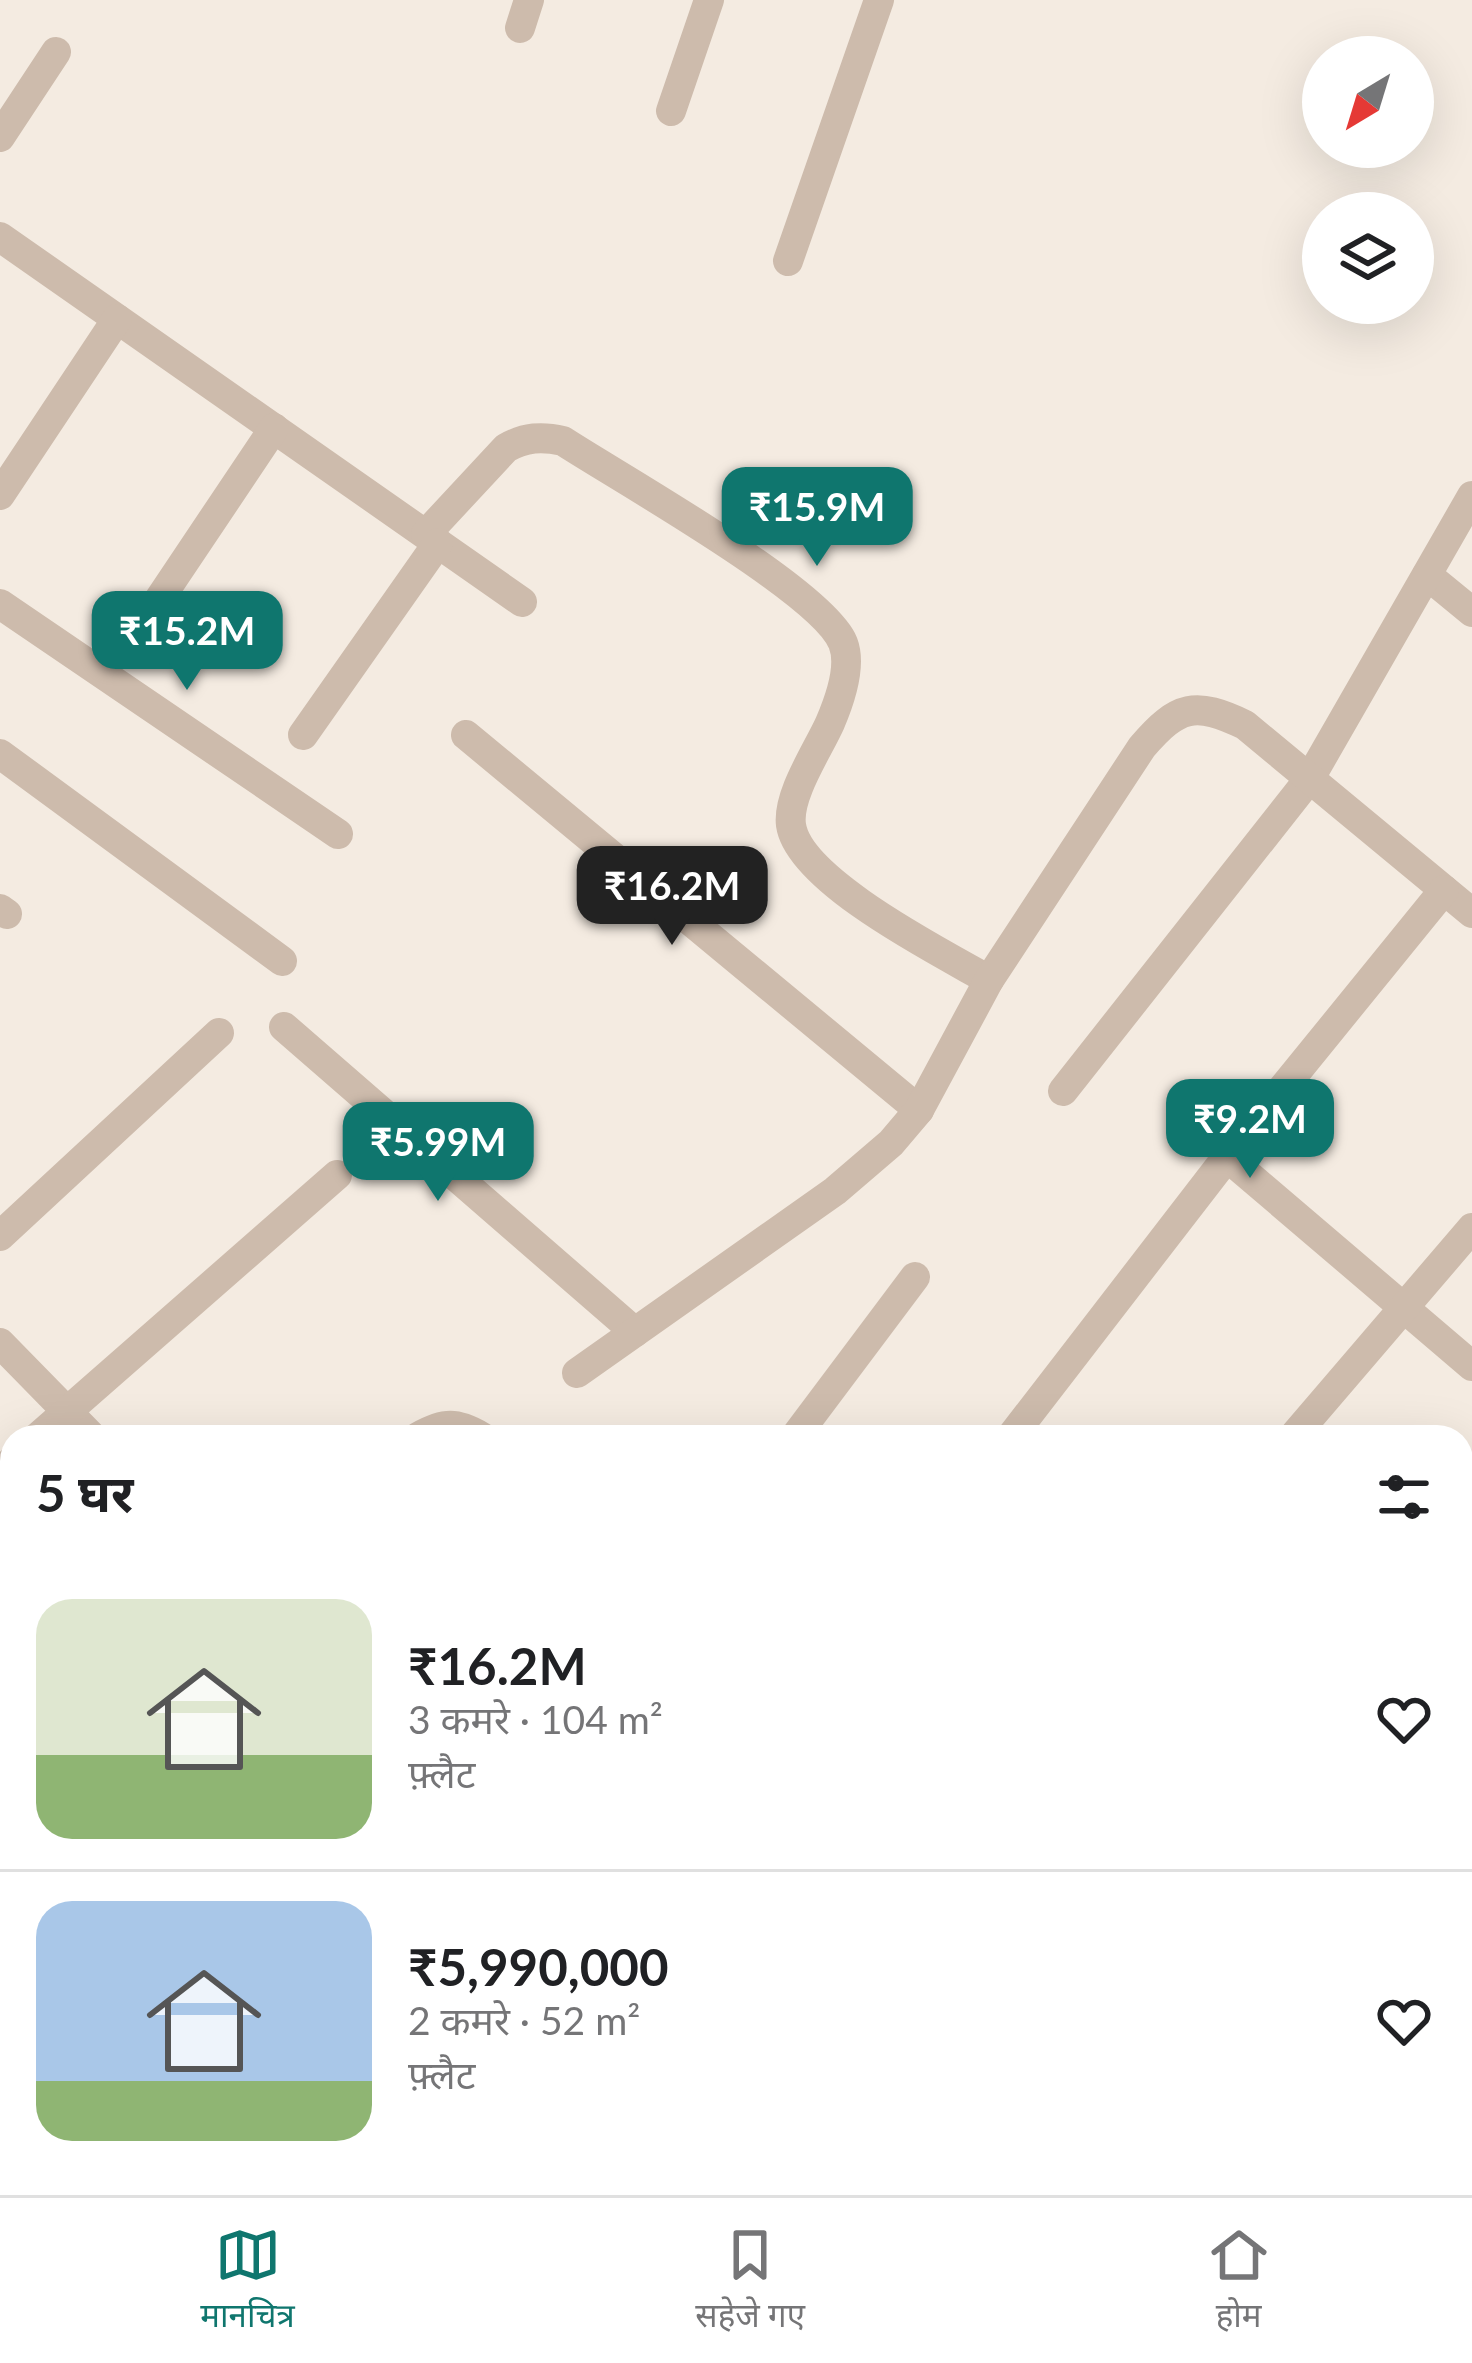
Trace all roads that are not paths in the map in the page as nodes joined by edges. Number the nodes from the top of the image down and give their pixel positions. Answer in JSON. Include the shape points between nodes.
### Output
{"nodes":[{"id":1,"x":709,"y":0,"type":"edge"},
{"id":2,"x":879,"y":0,"type":"edge"},
{"id":3,"x":56,"y":52,"type":"dead end"},
{"id":4,"x":671,"y":111,"type":"dead end"},
{"id":5,"x":0,"y":137,"type":"edge"},
{"id":6,"x":0,"y":237,"type":"edge"},
{"id":7,"x":788,"y":261,"type":"dead end"},
{"id":8,"x":118,"y":319,"type":"junction"},
{"id":9,"x":274,"y":428,"type":"junction"},
{"id":10,"x":0,"y":494,"type":"edge"},
{"id":11,"x":1472,"y":496,"type":"edge"},
{"id":12,"x":432,"y":539,"type":"junction"},
{"id":13,"x":1427,"y":575,"type":"junction"},
{"id":14,"x":522,"y":602,"type":"dead end"},
{"id":15,"x":0,"y":604,"type":"edge"},
{"id":16,"x":1472,"y":612,"type":"edge"},
{"id":17,"x":146,"y":619,"type":"dead end"},
{"id":18,"x":303,"y":735,"type":"dead end"},
{"id":19,"x":466,"y":735,"type":"dead end"},
{"id":20,"x":0,"y":754,"type":"edge"},
{"id":21,"x":1310,"y":778,"type":"junction"},
{"id":22,"x":338,"y":834,"type":"dead end"},
{"id":23,"x":1444,"y":890,"type":"junction"},
{"id":24,"x":1472,"y":913,"type":"edge"},
{"id":25,"x":282,"y":961,"type":"dead end"},
{"id":26,"x":989,"y":980,"type":"junction"},
{"id":27,"x":284,"y":1027,"type":"dead end"},
{"id":28,"x":219,"y":1034,"type":"dead end"},
{"id":29,"x":1063,"y":1091,"type":"dead end"},
{"id":30,"x":920,"y":1110,"type":"junction"},
{"id":31,"x":1227,"y":1157,"type":"junction"},
{"id":32,"x":337,"y":1175,"type":"dead end"},
{"id":33,"x":1472,"y":1228,"type":"edge"},
{"id":34,"x":0,"y":1236,"type":"edge"},
{"id":35,"x":915,"y":1277,"type":"dead end"},
{"id":36,"x":1400,"y":1305,"type":"junction"},
{"id":37,"x":635,"y":1332,"type":"junction"},
{"id":38,"x":0,"y":1342,"type":"edge"},
{"id":39,"x":1472,"y":1366,"type":"edge"},
{"id":40,"x":577,"y":1372,"type":"dead end"},
{"id":41,"x":66,"y":1412,"type":"junction"},
{"id":42,"x":51,"y":1425,"type":"edge"},
{"id":43,"x":80,"y":1425,"type":"edge"},
{"id":44,"x":804,"y":1425,"type":"edge"},
{"id":45,"x":1019,"y":1425,"type":"edge"},
{"id":46,"x":1303,"y":1425,"type":"edge"}],
"edges":[{"from":1,"to":4,"type":"street"},
{"from":2,"to":7,"type":"street"},
{"from":3,"to":5,"type":"street"},
{"from":6,"to":8,"type":"street"},
{"from":8,"to":9,"type":"street"},
{"from":8,"to":10,"type":"street"},
{"from":9,"to":12,"type":"street"},
{"from":9,"to":17,"type":"street"},
{"from":11,"to":13,"type":"street"},
{"from":12,"to":14,"type":"street"},
{"from":12,"to":18,"type":"street"},
{"from":12,"to":26,"type":"street","via":[[477,472],[522,439],[548,438],[798,596],[843,644],[845,666],[837,706],[794,804],[790,824],[798,843],[880,914]]},
{"from":13,"to":16,"type":"street"},
{"from":13,"to":21,"type":"street"},
{"from":15,"to":22,"type":"street"},
{"from":19,"to":30,"type":"street"},
{"from":20,"to":25,"type":"street"},
{"from":21,"to":23,"type":"street"},
{"from":21,"to":26,"type":"street","via":[[1219,712],[1167,717]]},
{"from":21,"to":29,"type":"street"},
{"from":23,"to":24,"type":"street"},
{"from":23,"to":31,"type":"street"},
{"from":26,"to":30,"type":"street"},
{"from":27,"to":37,"type":"street"},
{"from":28,"to":34,"type":"street"},
{"from":30,"to":37,"type":"street","via":[[835,1191]]},
{"from":31,"to":36,"type":"street"},
{"from":31,"to":45,"type":"street"},
{"from":32,"to":41,"type":"street"},
{"from":33,"to":36,"type":"street"},
{"from":35,"to":44,"type":"street"},
{"from":36,"to":39,"type":"street"},
{"from":36,"to":46,"type":"street"},
{"from":37,"to":40,"type":"street"},
{"from":38,"to":41,"type":"street"},
{"from":41,"to":42,"type":"street"},
{"from":41,"to":43,"type":"street"}]}
